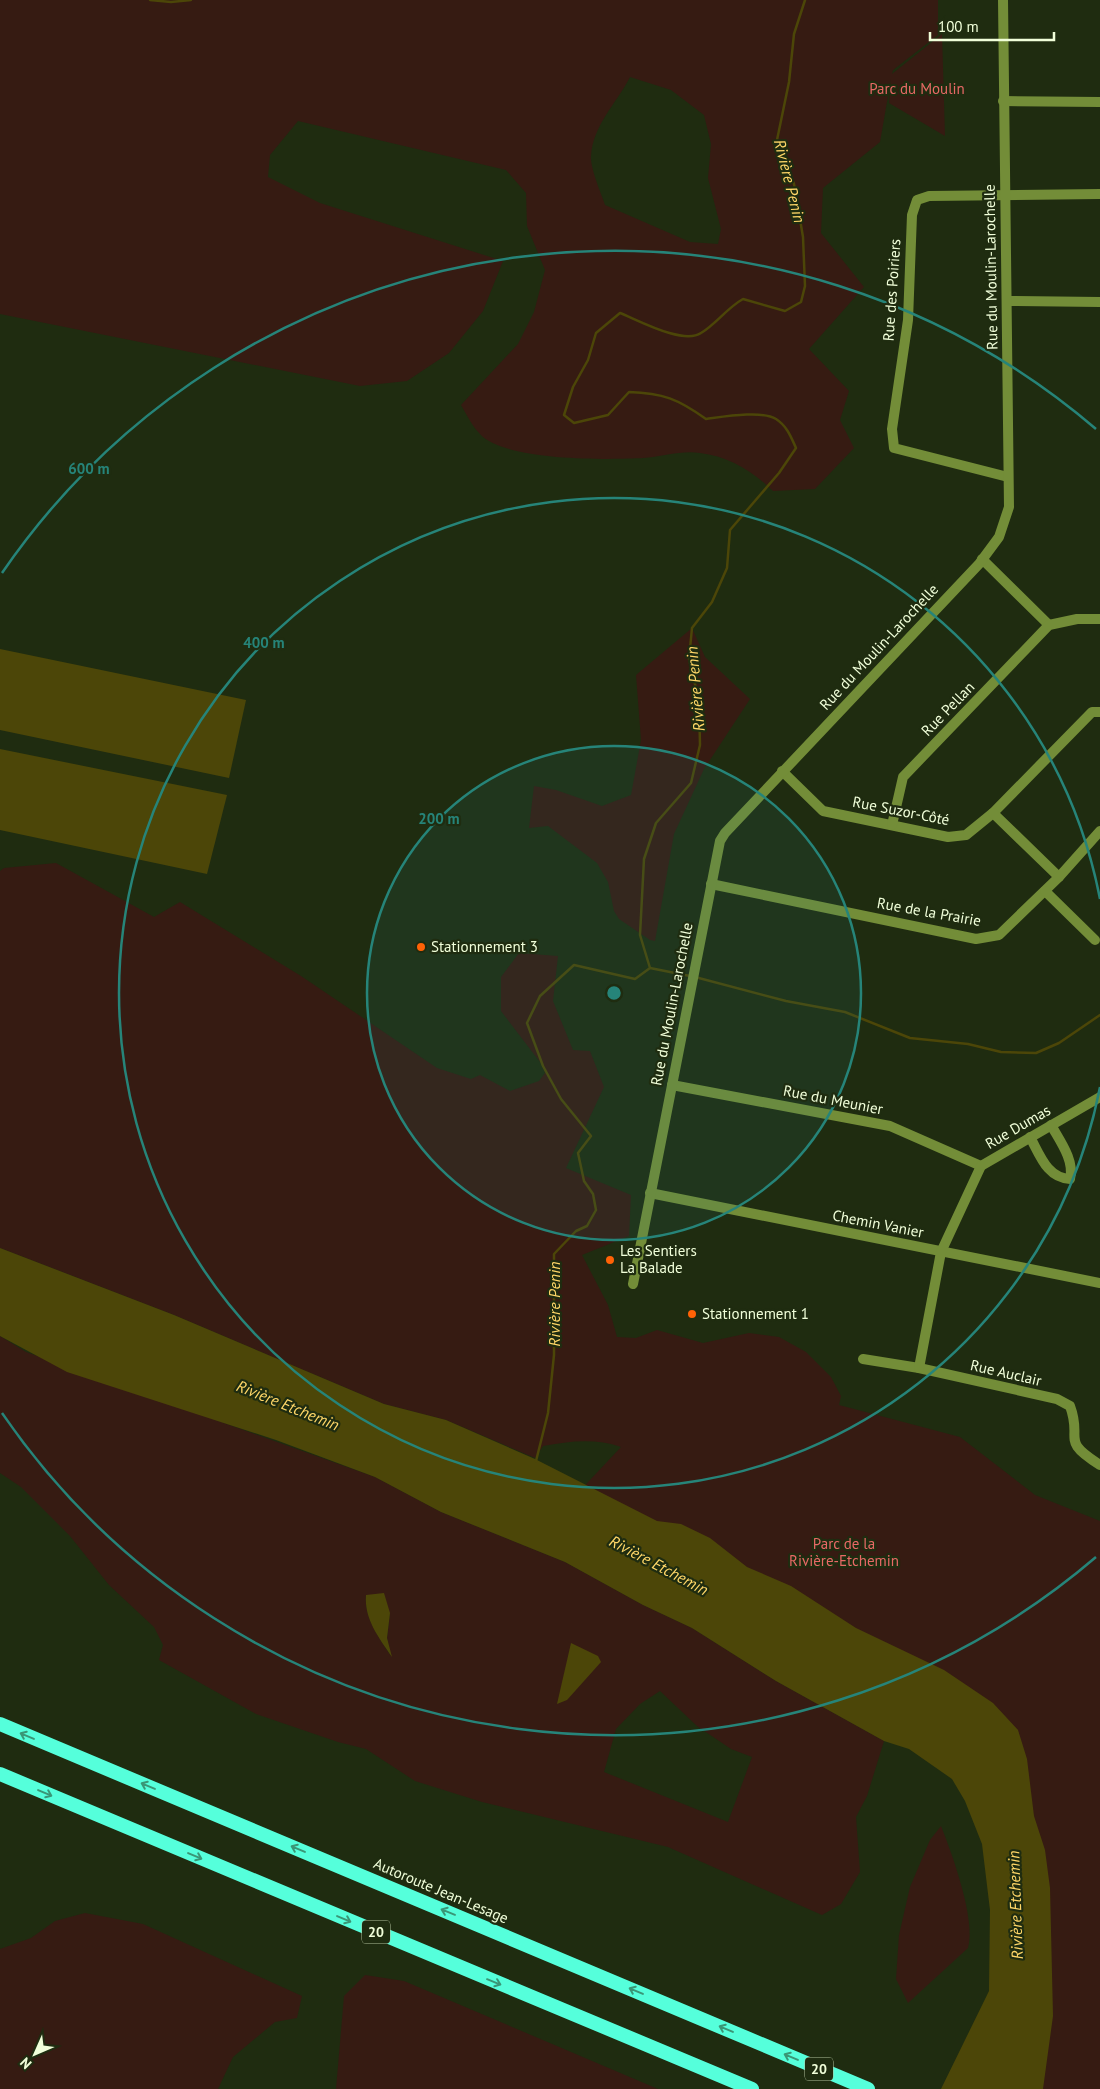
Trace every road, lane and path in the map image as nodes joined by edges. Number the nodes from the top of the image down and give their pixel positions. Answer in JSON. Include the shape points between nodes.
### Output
{"nodes":[{"id":1,"x":1003,"y":0,"type":"edge"},
{"id":2,"x":1003,"y":101,"type":"junction"},
{"id":3,"x":1100,"y":102,"type":"edge"},
{"id":4,"x":1100,"y":194,"type":"edge"},
{"id":5,"x":1006,"y":195,"type":"junction"},
{"id":6,"x":1007,"y":301,"type":"junction"},
{"id":7,"x":1100,"y":302,"type":"edge"},
{"id":8,"x":1008,"y":477,"type":"junction"},
{"id":9,"x":982,"y":559,"type":"junction"},
{"id":10,"x":1100,"y":619,"type":"edge"},
{"id":11,"x":1049,"y":625,"type":"junction"},
{"id":12,"x":1100,"y":712,"type":"edge"},
{"id":13,"x":782,"y":771,"type":"junction"},
{"id":14,"x":993,"y":813,"type":"junction"},
{"id":15,"x":892,"y":825,"type":"junction"},
{"id":16,"x":1100,"y":831,"type":"edge"},
{"id":17,"x":1059,"y":877,"type":"junction"},
{"id":18,"x":711,"y":884,"type":"junction"},
{"id":19,"x":1045,"y":890,"type":"junction"},
{"id":20,"x":1095,"y":940,"type":"dead end"},
{"id":21,"x":672,"y":1085,"type":"junction"},
{"id":22,"x":1100,"y":1097,"type":"edge"},
{"id":23,"x":1051,"y":1125,"type":"junction"},
{"id":24,"x":1030,"y":1137,"type":"junction"},
{"id":25,"x":981,"y":1166,"type":"junction"},
{"id":26,"x":650,"y":1193,"type":"junction"},
{"id":27,"x":941,"y":1252,"type":"junction"},
{"id":28,"x":1100,"y":1283,"type":"edge"},
{"id":29,"x":632,"y":1284,"type":"dead end"},
{"id":30,"x":863,"y":1358,"type":"dead end"},
{"id":31,"x":919,"y":1368,"type":"junction"},
{"id":32,"x":1100,"y":1465,"type":"edge"},
{"id":33,"x":0,"y":1724,"type":"edge"},
{"id":34,"x":0,"y":1774,"type":"edge"},
{"id":35,"x":752,"y":2089,"type":"edge"},
{"id":36,"x":868,"y":2089,"type":"edge"}],
"edges":[{"from":1,"to":2,"type":"street","name":"Rue du Moulin-Larochelle"},
{"from":2,"to":3,"type":"street"},
{"from":2,"to":5,"type":"street","name":"Rue du Moulin-Larochelle"},
{"from":4,"to":5,"type":"street","name":"Rue des Poiriers"},
{"from":5,"to":6,"type":"street","name":"Rue du Moulin-Larochelle"},
{"from":5,"to":8,"type":"street","name":"Rue des Poiriers","via":[[929,196],[917,200],[912,215],[908,320],[892,429],[894,448]]},
{"from":6,"to":7,"type":"street"},
{"from":6,"to":8,"type":"street","name":"Rue du Moulin-Larochelle"},
{"from":8,"to":9,"type":"street","name":"Rue du Moulin-Larochelle","via":[[1010,508],[999,537]]},
{"from":9,"to":11,"type":"street"},
{"from":9,"to":13,"type":"street","name":"Rue du Moulin-Larochelle"},
{"from":10,"to":11,"type":"street","via":[[1077,619]]},
{"from":11,"to":15,"type":"street","name":"Rue Pellan","via":[[903,777]]},
{"from":12,"to":14,"type":"street","name":"Rue Suzor-Côté","via":[[1092,712]]},
{"from":13,"to":15,"type":"street","name":"Rue Suzor-Côté","via":[[823,811]]},
{"from":13,"to":18,"type":"street","name":"Rue du Moulin-Larochelle","via":[[725,832]]},
{"from":14,"to":15,"type":"street","name":"Rue Suzor-Côté","via":[[966,834],[948,837]]},
{"from":14,"to":17,"type":"street"},
{"from":16,"to":17,"type":"street","name":"Rue de la Prairie"},
{"from":17,"to":19,"type":"street","name":"Rue de la Prairie"},
{"from":18,"to":19,"type":"street","name":"Rue de la Prairie","via":[[976,939],[999,935]]},
{"from":18,"to":21,"type":"street","name":"Rue du Moulin-Larochelle"},
{"from":19,"to":20,"type":"street"},
{"from":21,"to":25,"type":"street","name":"Rue du Meunier","via":[[890,1126]]},
{"from":21,"to":26,"type":"street","name":"Rue du Moulin-Larochelle"},
{"from":22,"to":23,"type":"street","name":"Rue Dumas"},
{"from":23,"to":24,"type":"street","name":"Rue Dumas"},
{"from":23,"to":24,"type":"street","via":[[1068,1156],[1070,1180],[1060,1179],[1049,1172]]},
{"from":24,"to":25,"type":"street","name":"Rue Dumas"},
{"from":25,"to":27,"type":"street","name":"Rue Dumas"},
{"from":26,"to":27,"type":"street","name":"Chemin Vanier"},
{"from":26,"to":29,"type":"street","name":"Rue du Moulin-Larochelle"},
{"from":27,"to":28,"type":"street","name":"Chemin Vanier"},
{"from":27,"to":31,"type":"street","name":"Rue Dumas"},
{"from":30,"to":31,"type":"street","name":"Rue Auclair"},
{"from":31,"to":32,"type":"street","name":"Rue Auclair","via":[[1057,1400],[1070,1406],[1074,1417],[1073,1440],[1081,1453]]},
{"from":36,"to":33,"type":"highway","name":"Autoroute Jean-Lesage","number":"20","one_way":true},
{"from":34,"to":35,"type":"highway","number":"20","one_way":true}]}
